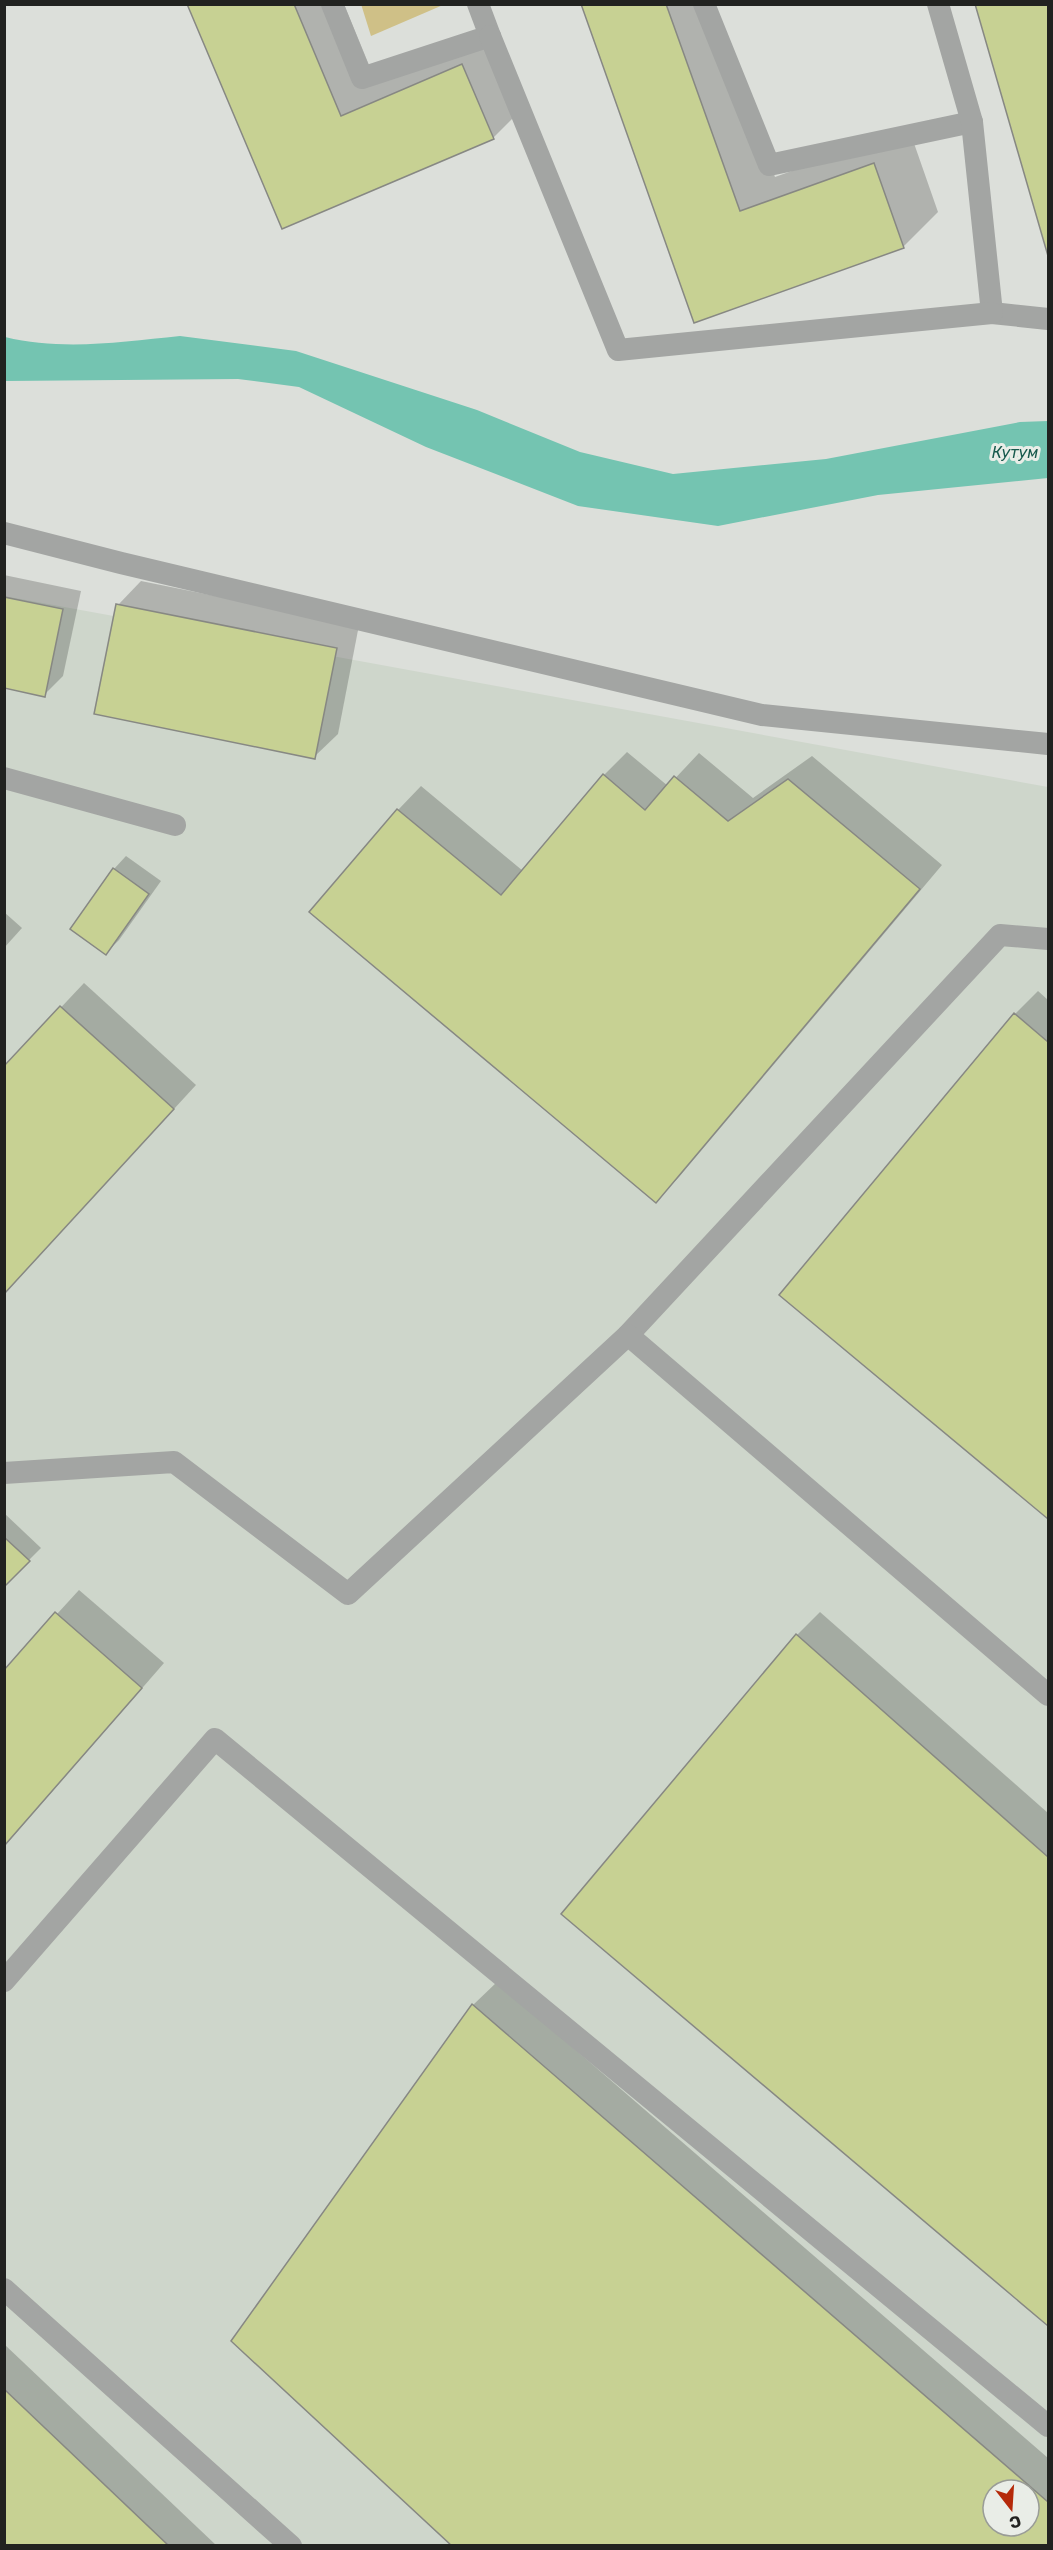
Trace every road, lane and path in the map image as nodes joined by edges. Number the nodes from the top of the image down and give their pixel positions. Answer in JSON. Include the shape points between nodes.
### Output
{"nodes":[{"id":1,"x":332,"y":4,"type":"edge"},
{"id":2,"x":478,"y":4,"type":"edge"},
{"id":3,"x":704,"y":4,"type":"edge"},
{"id":4,"x":938,"y":4,"type":"edge"},
{"id":5,"x":490,"y":36,"type":"junction"},
{"id":6,"x":972,"y":122,"type":"junction"},
{"id":7,"x":992,"y":312,"type":"junction"},
{"id":8,"x":1048,"y":319,"type":"edge"},
{"id":9,"x":4,"y":533,"type":"edge"},
{"id":10,"x":1048,"y":744,"type":"edge"},
{"id":11,"x":4,"y":778,"type":"edge"},
{"id":12,"x":175,"y":825,"type":"dead end"},
{"id":13,"x":1048,"y":939,"type":"edge"},
{"id":14,"x":628,"y":1335,"type":"junction"},
{"id":15,"x":4,"y":1473,"type":"edge"},
{"id":16,"x":1048,"y":1695,"type":"edge"},
{"id":17,"x":4,"y":1981,"type":"edge"},
{"id":18,"x":4,"y":2289,"type":"edge"},
{"id":19,"x":1048,"y":2426,"type":"edge"},
{"id":20,"x":291,"y":2546,"type":"edge"}],
"edges":[{"from":1,"to":5,"type":"lane","via":[[362,78]]},
{"from":2,"to":5,"type":"lane"},
{"from":3,"to":6,"type":"lane","via":[[769,165]]},
{"from":4,"to":6,"type":"lane"},
{"from":5,"to":7,"type":"lane","via":[[618,350]]},
{"from":6,"to":7,"type":"lane"},
{"from":7,"to":8,"type":"lane"},
{"from":9,"to":10,"type":"lane","via":[[762,715]]},
{"from":11,"to":12,"type":"lane"},
{"from":13,"to":14,"type":"lane","via":[[1000,935]]},
{"from":14,"to":15,"type":"lane","via":[[348,1594],[174,1462]]},
{"from":14,"to":16,"type":"lane"},
{"from":17,"to":19,"type":"lane","via":[[215,1739]]},
{"from":18,"to":20,"type":"lane"}]}
